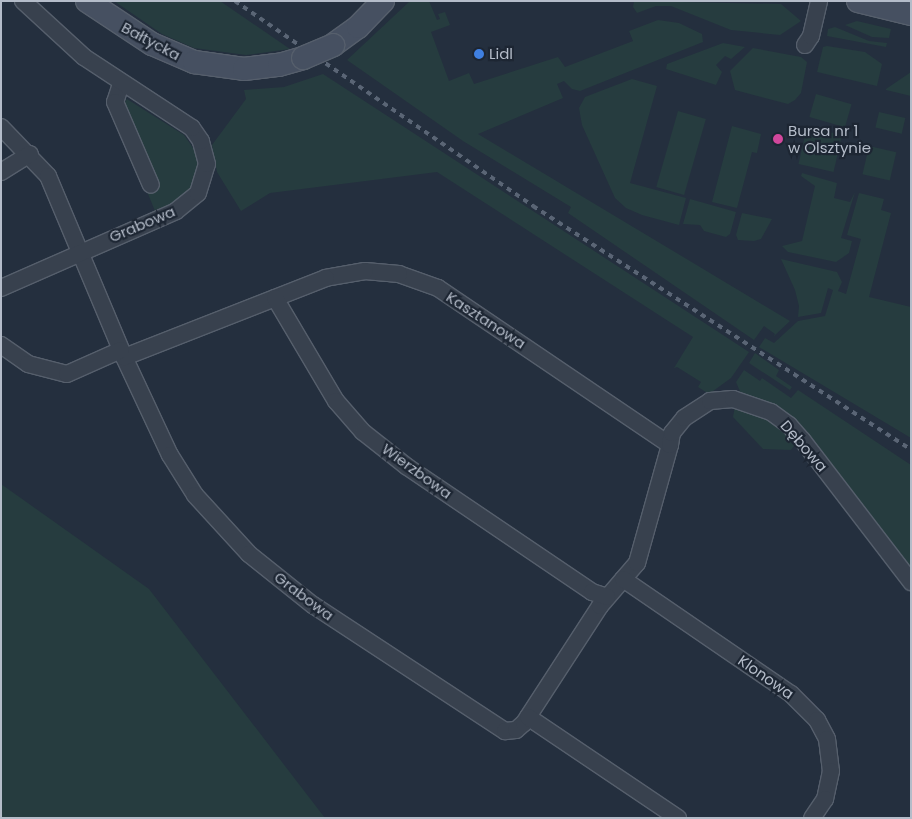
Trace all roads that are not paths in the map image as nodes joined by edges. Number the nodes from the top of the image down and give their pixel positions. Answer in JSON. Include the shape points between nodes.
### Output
{"nodes":[{"id":1,"x":23,"y":1,"type":"edge"},
{"id":2,"x":87,"y":1,"type":"edge"},
{"id":3,"x":819,"y":1,"type":"edge"},
{"id":4,"x":858,"y":1,"type":"edge"},
{"id":5,"x":382,"y":2,"type":"edge"},
{"id":6,"x":911,"y":14,"type":"edge"},
{"id":7,"x":805,"y":45,"type":"dead end"},
{"id":8,"x":121,"y":84,"type":"junction"},
{"id":9,"x":1,"y":127,"type":"edge"},
{"id":10,"x":30,"y":154,"type":"junction"},
{"id":11,"x":1,"y":172,"type":"edge"},
{"id":12,"x":151,"y":186,"type":"dead end"},
{"id":13,"x":81,"y":255,"type":"junction"},
{"id":14,"x":1,"y":288,"type":"edge"},
{"id":15,"x":275,"y":298,"type":"junction"},
{"id":16,"x":1,"y":345,"type":"edge"},
{"id":17,"x":122,"y":354,"type":"junction"},
{"id":18,"x":670,"y":445,"type":"junction"},
{"id":19,"x":623,"y":579,"type":"junction"},
{"id":20,"x":911,"y":582,"type":"edge"},
{"id":21,"x":607,"y":597,"type":"junction"},
{"id":22,"x":528,"y":717,"type":"junction"},
{"id":23,"x":678,"y":818,"type":"edge"},
{"id":24,"x":812,"y":818,"type":"edge"}],
"edges":[{"from":1,"to":8,"type":"street","name":"Grabowa","via":[[84,57]]},
{"from":2,"to":5,"type":"main road","name":"Bałtycka","bridge":true,"via":[[146,40],[194,62],[244,69],[279,65],[333,45],[358,27]]},
{"from":3,"to":7,"type":"street","via":[[811,36]]},
{"from":4,"to":6,"type":"main road"},
{"from":8,"to":12,"type":"street","via":[[114,102]]},
{"from":8,"to":13,"type":"street","name":"Grabowa","via":[[192,128],[206,153],[205,180],[198,193],[176,210],[96,244]]},
{"from":9,"to":10,"type":"street","name":"Grabowa"},
{"from":10,"to":11,"type":"street"},
{"from":10,"to":13,"type":"street","name":"Grabowa","via":[[48,176]]},
{"from":13,"to":14,"type":"street"},
{"from":13,"to":17,"type":"street","name":"Grabowa"},
{"from":15,"to":17,"type":"street","name":"Kasztanowa"},
{"from":15,"to":18,"type":"street","name":"Kasztanowa","via":[[326,278],[365,271],[399,274],[438,288]]},
{"from":15,"to":21,"type":"street","name":"Wierzbowa","via":[[336,401],[364,432],[414,471],[592,592]]},
{"from":16,"to":17,"type":"street","name":"Kasztanowa","via":[[28,364],[68,374]]},
{"from":17,"to":22,"type":"street","name":"Grabowa","via":[[170,455],[195,495],[249,554],[313,605],[505,732],[519,728]]},
{"from":18,"to":19,"type":"street","via":[[637,562]]},
{"from":18,"to":20,"type":"street","name":"Dębowa","via":[[672,433],[684,418],[710,401],[732,399],[771,412],[803,441]]},
{"from":19,"to":21,"type":"street"},
{"from":19,"to":24,"type":"street","name":"Klonowa","via":[[791,694],[817,720],[827,739],[831,771],[825,799]]},
{"from":21,"to":22,"type":"street","name":"Grabowa"},
{"from":22,"to":23,"type":"street"}]}
